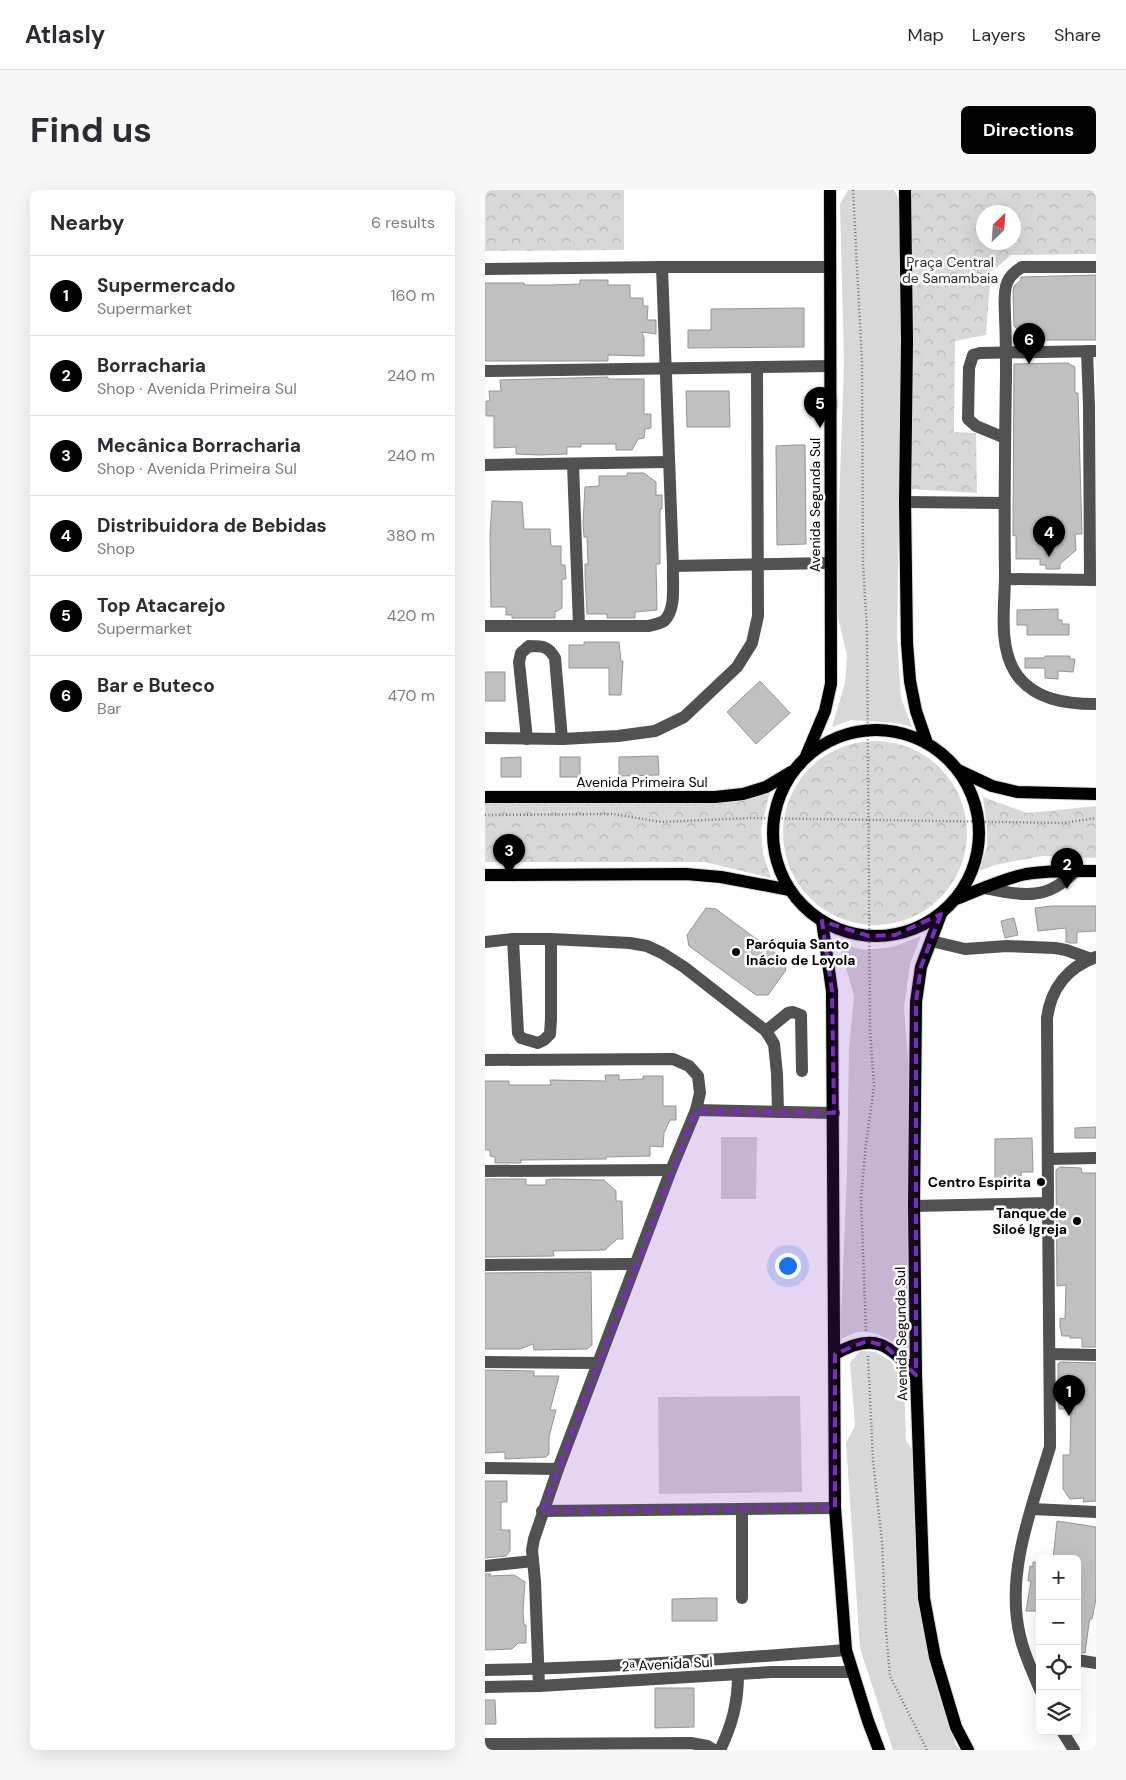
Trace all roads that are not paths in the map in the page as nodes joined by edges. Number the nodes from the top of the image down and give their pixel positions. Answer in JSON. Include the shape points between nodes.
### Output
{"nodes":[{"id":1,"x":830,"y":190,"type":"edge"},
{"id":2,"x":838,"y":190,"type":"edge"},
{"id":3,"x":900,"y":190,"type":"edge"},
{"id":4,"x":905,"y":196,"type":"edge"},
{"id":5,"x":830,"y":208,"type":"junction"},
{"id":6,"x":661,"y":267,"type":"junction"},
{"id":7,"x":830,"y":267,"type":"junction"},
{"id":8,"x":1096,"y":267,"type":"edge"},
{"id":9,"x":485,"y":269,"type":"edge"},
{"id":10,"x":1006,"y":352,"type":"junction"},
{"id":11,"x":1091,"y":352,"type":"edge"},
{"id":12,"x":830,"y":366,"type":"junction"},
{"id":13,"x":757,"y":367,"type":"junction"},
{"id":14,"x":665,"y":369,"type":"junction"},
{"id":15,"x":485,"y":371,"type":"edge"},
{"id":16,"x":1093,"y":406,"type":"edge"},
{"id":17,"x":1005,"y":438,"type":"junction"},
{"id":18,"x":667,"y":462,"type":"junction"},
{"id":19,"x":573,"y":464,"type":"junction"},
{"id":20,"x":485,"y":465,"type":"edge"},
{"id":21,"x":905,"y":502,"type":"junction"},
{"id":22,"x":1004,"y":503,"type":"junction"},
{"id":23,"x":830,"y":562,"type":"junction"},
{"id":24,"x":758,"y":565,"type":"junction"},
{"id":25,"x":673,"y":566,"type":"junction"},
{"id":26,"x":1005,"y":579,"type":"junction"},
{"id":27,"x":1093,"y":580,"type":"edge"},
{"id":28,"x":485,"y":626,"type":"edge"},
{"id":29,"x":579,"y":626,"type":"junction"},
{"id":30,"x":1096,"y":704,"type":"edge"},
{"id":31,"x":485,"y":738,"type":"edge"},
{"id":32,"x":527,"y":739,"type":"junction"},
{"id":33,"x":563,"y":739,"type":"junction"},
{"id":34,"x":927,"y":743,"type":"junction"},
{"id":35,"x":806,"y":756,"type":"junction"},
{"id":36,"x":958,"y":770,"type":"junction"},
{"id":37,"x":793,"y":771,"type":"junction"},
{"id":38,"x":1096,"y":794,"type":"edge"},
{"id":39,"x":485,"y":797,"type":"edge"},
{"id":40,"x":1075,"y":871,"type":"junction"},
{"id":41,"x":1096,"y":871,"type":"edge"},
{"id":42,"x":485,"y":875,"type":"edge"},
{"id":43,"x":985,"y":888,"type":"junction"},
{"id":44,"x":790,"y":890,"type":"junction"},
{"id":45,"x":956,"y":898,"type":"junction"},
{"id":46,"x":941,"y":914,"type":"junction"},
{"id":47,"x":822,"y":921,"type":"junction"},
{"id":48,"x":513,"y":939,"type":"junction"},
{"id":49,"x":551,"y":939,"type":"junction"},
{"id":50,"x":931,"y":941,"type":"junction"},
{"id":51,"x":485,"y":942,"type":"edge"},
{"id":52,"x":1093,"y":958,"type":"edge"},
{"id":53,"x":766,"y":1030,"type":"junction"},
{"id":54,"x":485,"y":1060,"type":"edge"},
{"id":55,"x":802,"y":1071,"type":"dead end"},
{"id":56,"x":696,"y":1110,"type":"junction"},
{"id":57,"x":778,"y":1112,"type":"junction"},
{"id":58,"x":834,"y":1113,"type":"junction"},
{"id":59,"x":1096,"y":1158,"type":"edge"},
{"id":60,"x":1048,"y":1159,"type":"junction"},
{"id":61,"x":671,"y":1170,"type":"junction"},
{"id":62,"x":485,"y":1171,"type":"edge"},
{"id":63,"x":1048,"y":1204,"type":"junction"},
{"id":64,"x":914,"y":1206,"type":"junction"},
{"id":65,"x":635,"y":1264,"type":"junction"},
{"id":66,"x":485,"y":1265,"type":"edge"},
{"id":67,"x":835,"y":1354,"type":"junction"},
{"id":68,"x":1050,"y":1354,"type":"junction"},
{"id":69,"x":1096,"y":1354,"type":"edge"},
{"id":70,"x":485,"y":1362,"type":"edge"},
{"id":71,"x":599,"y":1363,"type":"junction"},
{"id":72,"x":916,"y":1375,"type":"junction"},
{"id":73,"x":485,"y":1468,"type":"edge"},
{"id":74,"x":558,"y":1469,"type":"junction"},
{"id":75,"x":835,"y":1508,"type":"junction"},
{"id":76,"x":742,"y":1509,"type":"junction"},
{"id":77,"x":1032,"y":1509,"type":"junction"},
{"id":78,"x":542,"y":1511,"type":"junction"},
{"id":79,"x":1096,"y":1512,"type":"edge"},
{"id":80,"x":533,"y":1561,"type":"junction"},
{"id":81,"x":485,"y":1566,"type":"edge"},
{"id":82,"x":742,"y":1598,"type":"dead end"},
{"id":83,"x":845,"y":1650,"type":"junction"},
{"id":84,"x":1025,"y":1653,"type":"junction"},
{"id":85,"x":1036,"y":1654,"type":"edge"},
{"id":86,"x":1081,"y":1660,"type":"edge"},
{"id":87,"x":1096,"y":1660,"type":"edge"},
{"id":88,"x":539,"y":1669,"type":"junction"},
{"id":89,"x":485,"y":1670,"type":"edge"},
{"id":90,"x":851,"y":1672,"type":"junction"},
{"id":91,"x":738,"y":1674,"type":"junction"},
{"id":92,"x":1036,"y":1680,"type":"edge"},
{"id":93,"x":539,"y":1686,"type":"junction"},
{"id":94,"x":485,"y":1687,"type":"edge"},
{"id":95,"x":1065,"y":1735,"type":"edge"},
{"id":96,"x":485,"y":1744,"type":"edge"},
{"id":97,"x":714,"y":1750,"type":"edge"},
{"id":98,"x":720,"y":1750,"type":"edge"},
{"id":99,"x":879,"y":1750,"type":"edge"},
{"id":100,"x":969,"y":1750,"type":"edge"},
{"id":101,"x":1074,"y":1750,"type":"edge"}],
"edges":[{"from":1,"to":5,"type":"main road","name":"Avenida Segunda Sul"},
{"from":2,"to":5,"type":"main road"},
{"from":3,"to":4,"type":"main road"},
{"from":4,"to":21,"type":"main road"},
{"from":5,"to":7,"type":"main road","name":"Avenida Segunda Sul"},
{"from":6,"to":7,"type":"street"},
{"from":6,"to":9,"type":"street"},
{"from":6,"to":14,"type":"street"},
{"from":7,"to":12,"type":"main road","name":"Avenida Segunda Sul"},
{"from":8,"to":10,"type":"street","via":[[1022,267],[1013,272],[1005,292]]},
{"from":10,"to":11,"type":"street"},
{"from":10,"to":17,"type":"street"},
{"from":10,"to":17,"type":"street","via":[[973,355],[969,368],[968,419],[976,426]]},
{"from":11,"to":16,"type":"street"},
{"from":12,"to":13,"type":"street"},
{"from":12,"to":23,"type":"main road","name":"Avenida Segunda Sul"},
{"from":13,"to":14,"type":"street"},
{"from":13,"to":24,"type":"street"},
{"from":14,"to":15,"type":"street"},
{"from":14,"to":18,"type":"street"},
{"from":16,"to":27,"type":"street"},
{"from":17,"to":22,"type":"street"},
{"from":18,"to":19,"type":"street"},
{"from":18,"to":25,"type":"street"},
{"from":19,"to":20,"type":"street"},
{"from":19,"to":29,"type":"street"},
{"from":21,"to":22,"type":"street"},
{"from":21,"to":34,"type":"main road","via":[[909,681]]},
{"from":22,"to":26,"type":"street"},
{"from":23,"to":24,"type":"street"},
{"from":23,"to":35,"type":"main road","name":"Avenida Segunda Sul","via":[[831,684],[825,711]]},
{"from":24,"to":25,"type":"street"},
{"from":24,"to":33,"type":"street","via":[[758,616],[752,643],[737,667],[703,701],[684,717],[655,731]]},
{"from":25,"to":29,"type":"street","via":[[671,607],[663,621],[648,626]]},
{"from":26,"to":27,"type":"street"},
{"from":26,"to":30,"type":"street","via":[[1006,651],[1014,671],[1022,681],[1053,700]]},
{"from":28,"to":29,"type":"street"},
{"from":31,"to":32,"type":"street"},
{"from":32,"to":33,"type":"street"},
{"from":32,"to":33,"type":"street","via":[[519,662],[521,653],[529,646],[541,646],[550,649],[555,658]]},
{"from":34,"to":35,"type":"main road","via":[[898,732],[867,730],[834,738]]},
{"from":34,"to":36,"type":"main road"},
{"from":35,"to":37,"type":"main road"},
{"from":36,"to":38,"type":"main road","via":[[992,786],[1017,792]]},
{"from":36,"to":45,"type":"main road","via":[[972,795],[979,822],[979,850],[971,876]]},
{"from":37,"to":39,"type":"main road","name":"Avenida Primeira Sul","via":[[765,787],[743,794],[715,797]]},
{"from":37,"to":44,"type":"main road","via":[[780,794],[773,820],[773,844],[779,868]]},
{"from":40,"to":41,"type":"main road"},
{"from":40,"to":43,"type":"main road","via":[[1026,874]]},
{"from":40,"to":43,"type":"street","via":[[1065,882],[1044,893],[1022,895]]},
{"from":42,"to":44,"type":"main road","via":[[686,874]]},
{"from":43,"to":45,"type":"main road"},
{"from":44,"to":47,"type":"main road"},
{"from":45,"to":46,"type":"main road"},
{"from":46,"to":47,"type":"main road","via":[[919,927],[895,935],[869,936],[845,931]]},
{"from":46,"to":50,"type":"main road","name":"Avenida Segunda Sul"},
{"from":47,"to":58,"type":"main road","via":[[832,991]]},
{"from":48,"to":49,"type":"street"},
{"from":48,"to":49,"type":"street","via":[[518,1034],[538,1043],[549,1034],[551,1019]]},
{"from":48,"to":51,"type":"street"},
{"from":49,"to":53,"type":"street","via":[[647,946],[683,967]]},
{"from":50,"to":52,"type":"street","via":[[965,949],[1007,946],[1055,948]]},
{"from":50,"to":64,"type":"main road","name":"Avenida Segunda Sul","via":[[921,967],[916,1002]]},
{"from":52,"to":60,"type":"street","via":[[1061,981],[1049,1006]]},
{"from":53,"to":55,"type":"street","via":[[788,1013],[801,1015]]},
{"from":53,"to":57,"type":"street","via":[[774,1044]]},
{"from":54,"to":56,"type":"street","via":[[673,1059],[689,1066],[698,1076],[700,1093]]},
{"from":56,"to":57,"type":"street"},
{"from":56,"to":61,"type":"street"},
{"from":57,"to":58,"type":"street"},
{"from":58,"to":67,"type":"main road"},
{"from":59,"to":60,"type":"street"},
{"from":60,"to":63,"type":"street"},
{"from":61,"to":62,"type":"street"},
{"from":61,"to":65,"type":"street"},
{"from":63,"to":64,"type":"street"},
{"from":63,"to":68,"type":"street"},
{"from":64,"to":72,"type":"main road","name":"Avenida Segunda Sul"},
{"from":65,"to":66,"type":"street"},
{"from":65,"to":71,"type":"street"},
{"from":67,"to":72,"type":"main road","via":[[867,1341],[885,1346],[897,1354]]},
{"from":67,"to":75,"type":"main road"},
{"from":68,"to":69,"type":"street"},
{"from":68,"to":77,"type":"street","via":[[1050,1447]]},
{"from":70,"to":71,"type":"street"},
{"from":71,"to":74,"type":"street"},
{"from":72,"to":100,"type":"main road","name":"Avenida Segunda Sul","via":[[923,1598],[935,1657],[956,1727]]},
{"from":73,"to":74,"type":"street"},
{"from":74,"to":78,"type":"street"},
{"from":75,"to":76,"type":"street"},
{"from":75,"to":83,"type":"main road"},
{"from":76,"to":78,"type":"street"},
{"from":76,"to":82,"type":"street"},
{"from":77,"to":79,"type":"street"},
{"from":77,"to":84,"type":"street","via":[[1019,1556],[1015,1598]]},
{"from":78,"to":80,"type":"street","via":[[532,1550]]},
{"from":80,"to":81,"type":"street"},
{"from":80,"to":88,"type":"street"},
{"from":83,"to":88,"type":"street","name":"2ᵃ Avenida Sul"},
{"from":83,"to":90,"type":"main road"},
{"from":84,"to":85,"type":"street"},
{"from":84,"to":92,"type":"street"},
{"from":86,"to":87,"type":"street"},
{"from":88,"to":89,"type":"street","name":"2ᵃ Avenida Sul"},
{"from":88,"to":93,"type":"street"},
{"from":90,"to":91,"type":"street","name":"2ᵃ Avenida Sul"},
{"from":90,"to":99,"type":"main road"},
{"from":91,"to":93,"type":"street","name":"2ᵃ Avenida Sul"},
{"from":91,"to":98,"type":"street","via":[[731,1728]]},
{"from":93,"to":94,"type":"street","name":"2ᵃ Avenida Sul"},
{"from":95,"to":101,"type":"street"},
{"from":96,"to":97,"type":"street","via":[[691,1743]]}]}
